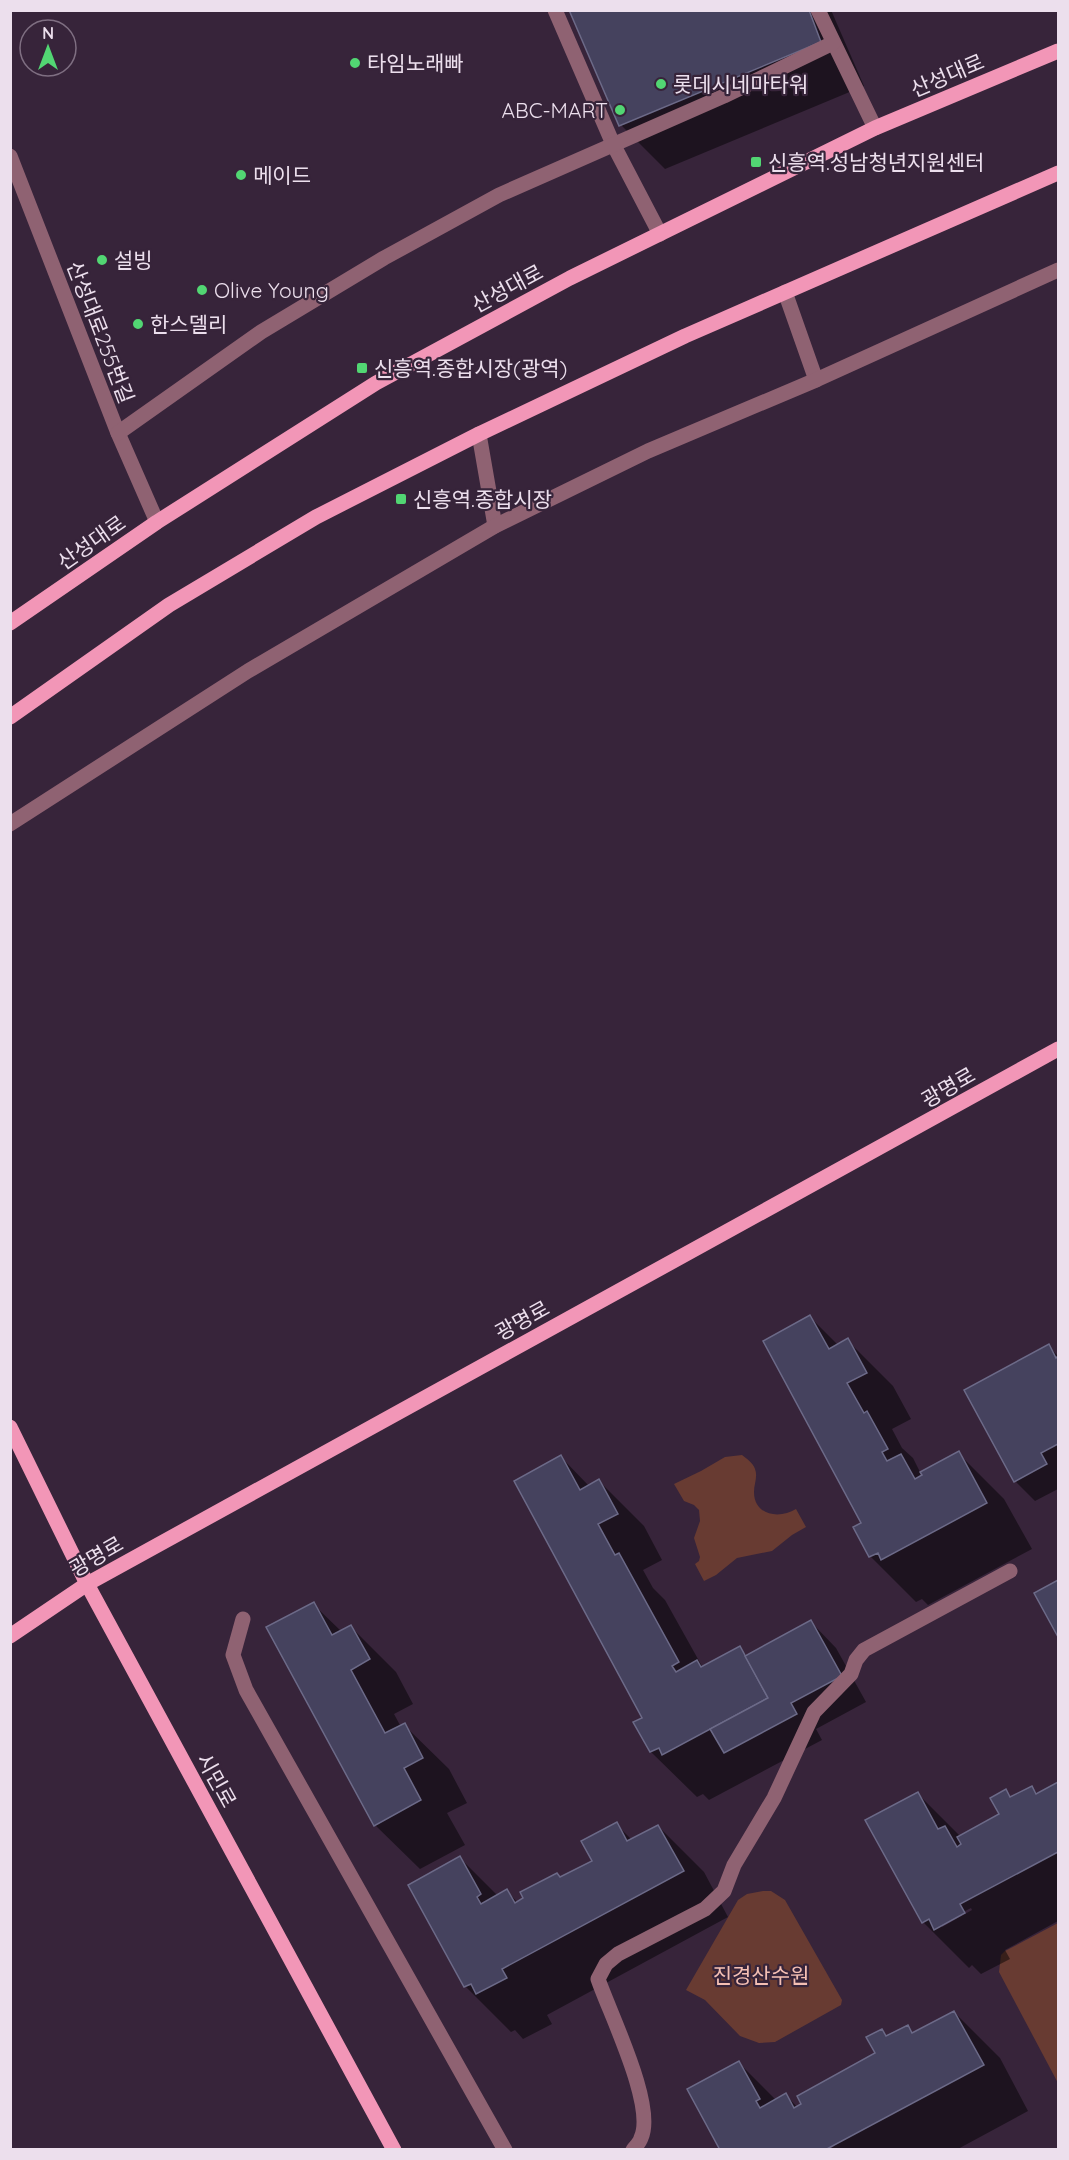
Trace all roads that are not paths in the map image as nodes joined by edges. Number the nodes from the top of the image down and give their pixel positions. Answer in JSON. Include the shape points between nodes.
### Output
{"nodes":[{"id":1,"x":555,"y":10,"type":"edge"},
{"id":2,"x":818,"y":10,"type":"edge"},
{"id":3,"x":833,"y":43,"type":"junction"},
{"id":4,"x":1059,"y":51,"type":"edge"},
{"id":5,"x":875,"y":128,"type":"junction"},
{"id":6,"x":613,"y":144,"type":"junction"},
{"id":7,"x":10,"y":156,"type":"edge"},
{"id":8,"x":1059,"y":173,"type":"edge"},
{"id":9,"x":660,"y":234,"type":"junction"},
{"id":10,"x":1059,"y":270,"type":"edge"},
{"id":11,"x":785,"y":292,"type":"junction"},
{"id":12,"x":816,"y":380,"type":"junction"},
{"id":13,"x":118,"y":433,"type":"junction"},
{"id":14,"x":479,"y":434,"type":"junction"},
{"id":15,"x":157,"y":522,"type":"junction"},
{"id":16,"x":495,"y":525,"type":"junction"},
{"id":17,"x":10,"y":623,"type":"edge"},
{"id":18,"x":10,"y":717,"type":"edge"},
{"id":19,"x":10,"y":824,"type":"edge"},
{"id":20,"x":1059,"y":1049,"type":"edge"},
{"id":21,"x":10,"y":1427,"type":"edge"},
{"id":22,"x":1010,"y":1571,"type":"dead end"},
{"id":23,"x":87,"y":1584,"type":"junction"},
{"id":24,"x":243,"y":1619,"type":"dead end"},
{"id":25,"x":10,"y":1636,"type":"edge"},
{"id":26,"x":394,"y":2150,"type":"edge"},
{"id":27,"x":505,"y":2150,"type":"edge"},
{"id":28,"x":633,"y":2150,"type":"edge"}],
"edges":[{"from":1,"to":6,"type":"street"},
{"from":2,"to":3,"type":"street"},
{"from":3,"to":5,"type":"street"},
{"from":3,"to":6,"type":"street"},
{"from":4,"to":5,"type":"main road","name":"산성대로"},
{"from":5,"to":9,"type":"main road","name":"산성대로"},
{"from":6,"to":9,"type":"street"},
{"from":6,"to":13,"type":"street","via":[[499,195],[384,258],[261,332]]},
{"from":7,"to":13,"type":"street","name":"산성대로255번길"},
{"from":8,"to":11,"type":"main road"},
{"from":9,"to":15,"type":"main road","name":"산성대로","via":[[376,383]]},
{"from":10,"to":12,"type":"street"},
{"from":11,"to":12,"type":"street"},
{"from":11,"to":14,"type":"main road"},
{"from":12,"to":16,"type":"street","via":[[648,451]]},
{"from":13,"to":15,"type":"street","name":"산성대로255번길"},
{"from":14,"to":16,"type":"street"},
{"from":14,"to":18,"type":"main road","via":[[316,517],[169,605]]},
{"from":15,"to":17,"type":"main road","name":"산성대로"},
{"from":16,"to":19,"type":"street","via":[[248,671]]},
{"from":20,"to":23,"type":"main road","name":"광명로"},
{"from":21,"to":23,"type":"main road","name":"시민로"},
{"from":22,"to":28,"type":"street","via":[[864,1650],[851,1674],[814,1712],[724,1891],[705,1909],[606,1964],[598,1979],[640,2090],[644,2120],[642,2137]]},
{"from":23,"to":25,"type":"main road","name":"광명로"},
{"from":23,"to":26,"type":"main road","name":"시민로"},
{"from":24,"to":27,"type":"street","via":[[233,1655],[246,1690]]}]}
